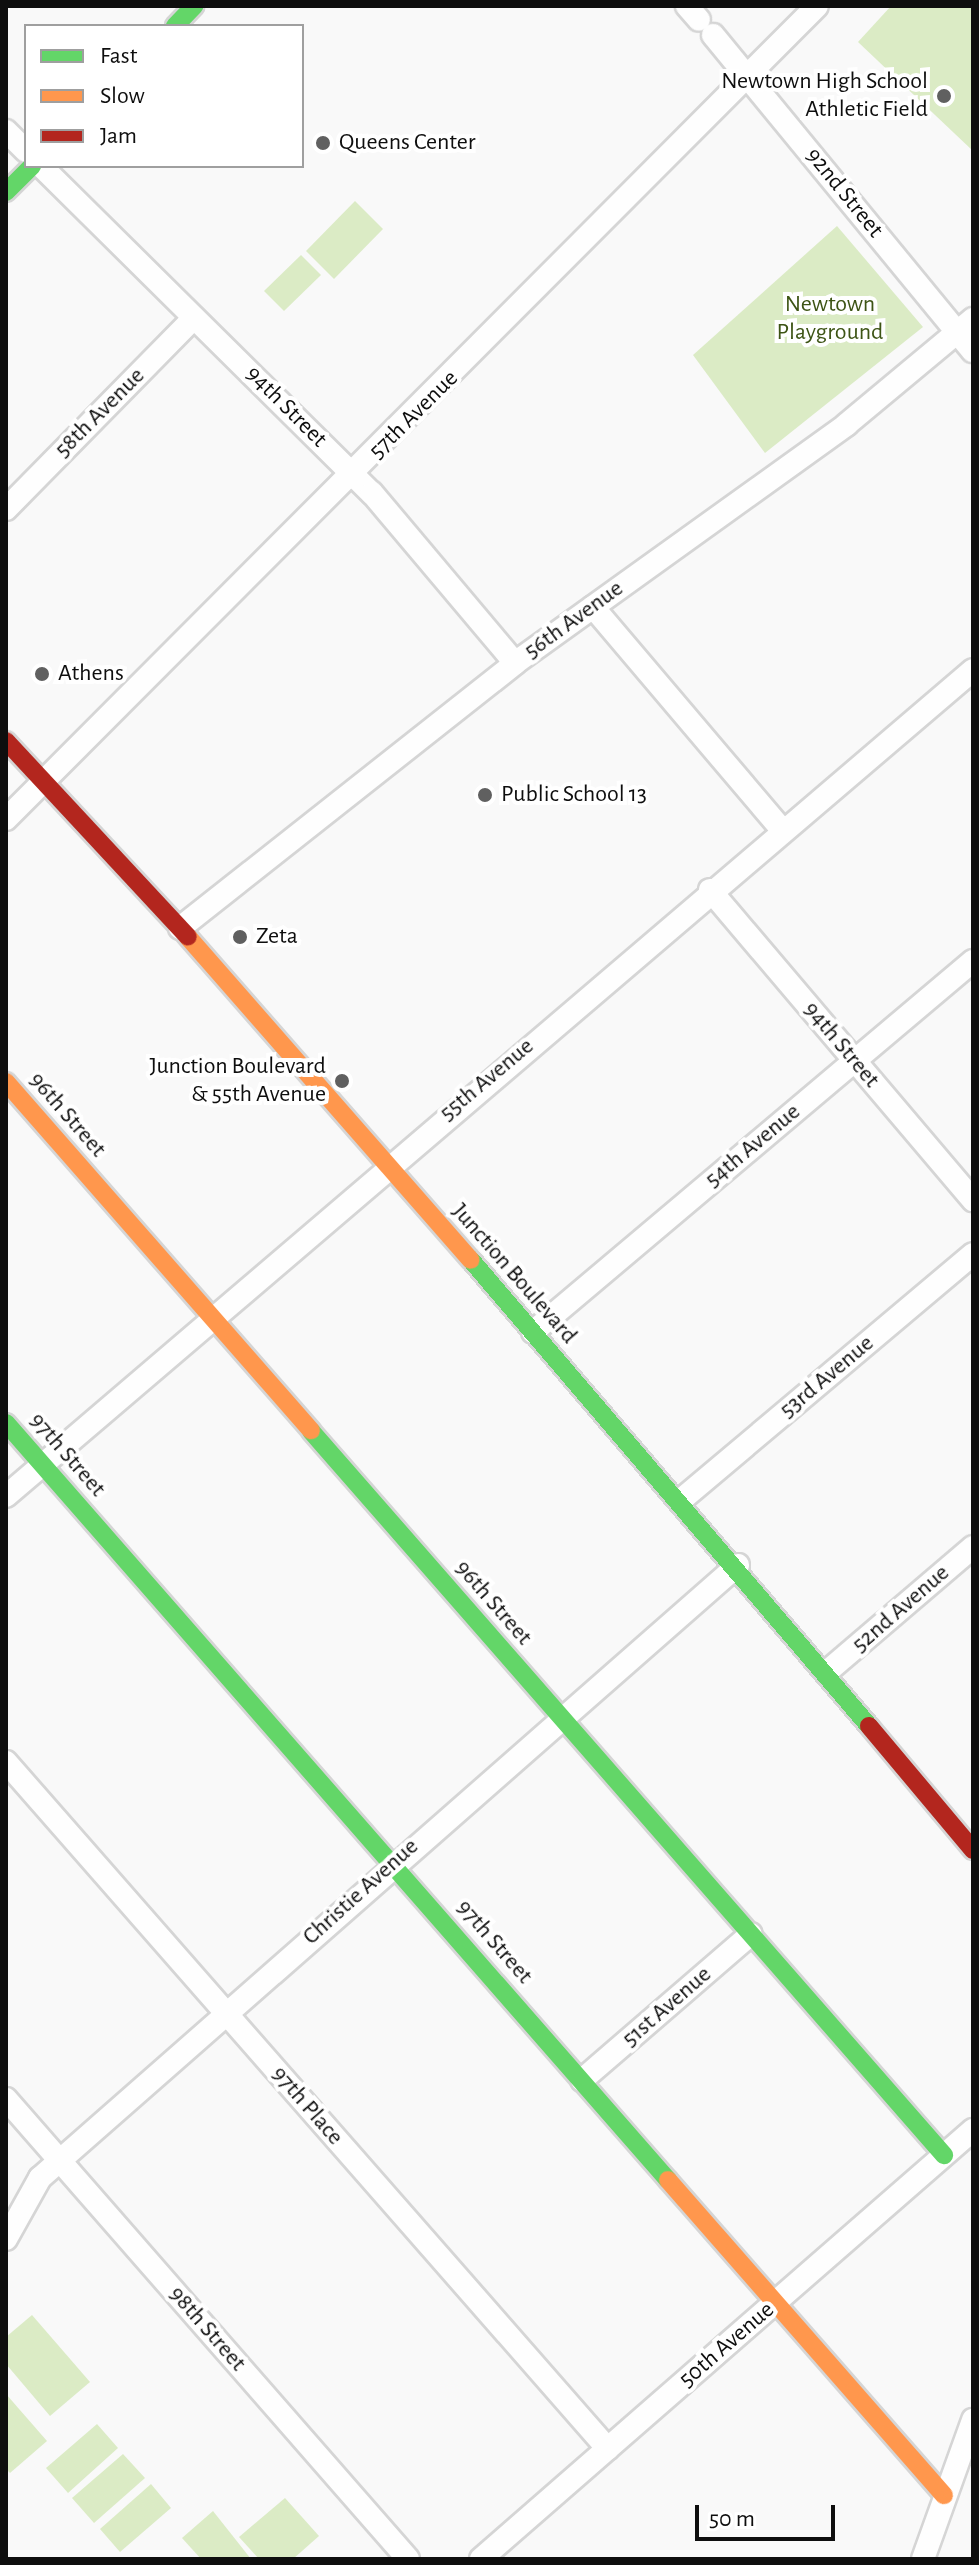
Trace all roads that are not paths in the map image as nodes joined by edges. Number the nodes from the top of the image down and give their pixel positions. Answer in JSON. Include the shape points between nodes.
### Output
{"nodes":[{"id":1,"x":194,"y":6,"type":"edge"},
{"id":2,"x":817,"y":6,"type":"edge"},
{"id":3,"x":700,"y":20,"type":"edge"},
{"id":4,"x":177,"y":24,"type":"edge"},
{"id":5,"x":749,"y":76,"type":"junction"},
{"id":6,"x":6,"y":131,"type":"edge"},
{"id":7,"x":24,"y":149,"type":"edge"},
{"id":8,"x":30,"y":168,"type":"edge"},
{"id":9,"x":43,"y":168,"type":"edge"},
{"id":10,"x":6,"y":192,"type":"edge"},
{"id":11,"x":194,"y":318,"type":"junction"},
{"id":12,"x":965,"y":326,"type":"edge"},
{"id":13,"x":973,"y":351,"type":"edge"},
{"id":14,"x":355,"y":475,"type":"junction"},
{"id":15,"x":6,"y":509,"type":"edge"},
{"id":16,"x":593,"y":607,"type":"junction"},
{"id":17,"x":515,"y":663,"type":"junction"},
{"id":18,"x":973,"y":670,"type":"edge"},
{"id":19,"x":6,"y":741,"type":"edge"},
{"id":20,"x":45,"y":780,"type":"junction"},
{"id":21,"x":6,"y":819,"type":"edge"},
{"id":22,"x":782,"y":830,"type":"junction"},
{"id":23,"x":710,"y":890,"type":"junction"},
{"id":24,"x":180,"y":928,"type":"junction"},
{"id":25,"x":973,"y":961,"type":"edge"},
{"id":26,"x":855,"y":1060,"type":"junction"},
{"id":27,"x":6,"y":1082,"type":"edge"},
{"id":28,"x":386,"y":1165,"type":"junction"},
{"id":29,"x":973,"y":1200,"type":"edge"},
{"id":30,"x":973,"y":1254,"type":"edge"},
{"id":31,"x":211,"y":1317,"type":"junction"},
{"id":32,"x":533,"y":1332,"type":"junction"},
{"id":33,"x":6,"y":1423,"type":"edge"},
{"id":34,"x":43,"y":1464,"type":"junction"},
{"id":35,"x":6,"y":1496,"type":"edge"},
{"id":36,"x":681,"y":1500,"type":"junction"},
{"id":37,"x":973,"y":1547,"type":"edge"},
{"id":38,"x":738,"y":1565,"type":"junction"},
{"id":39,"x":829,"y":1670,"type":"junction"},
{"id":40,"x":561,"y":1717,"type":"junction"},
{"id":41,"x":6,"y":1762,"type":"edge"},
{"id":42,"x":972,"y":1843,"type":"edge"},
{"id":43,"x":393,"y":1863,"type":"junction"},
{"id":44,"x":751,"y":1934,"type":"junction"},
{"id":45,"x":226,"y":2014,"type":"junction"},
{"id":46,"x":582,"y":2080,"type":"junction"},
{"id":47,"x":6,"y":2099,"type":"edge"},
{"id":48,"x":973,"y":2130,"type":"edge"},
{"id":49,"x":944,"y":2155,"type":"junction"},
{"id":50,"x":60,"y":2161,"type":"junction"},
{"id":51,"x":6,"y":2239,"type":"edge"},
{"id":52,"x":776,"y":2303,"type":"junction"},
{"id":53,"x":973,"y":2420,"type":"edge"},
{"id":54,"x":608,"y":2449,"type":"junction"},
{"id":55,"x":944,"y":2495,"type":"junction"},
{"id":56,"x":408,"y":2559,"type":"edge"},
{"id":57,"x":481,"y":2559,"type":"edge"},
{"id":58,"x":923,"y":2559,"type":"edge"}],
"edges":[{"from":1,"to":4,"type":"street"},
{"from":2,"to":5,"type":"street","name":"57th Avenue"},
{"from":3,"to":5,"type":"street","name":"92nd Street"},
{"from":5,"to":12,"type":"street","name":"92nd Street"},
{"from":5,"to":14,"type":"street","name":"57th Avenue"},
{"from":6,"to":7,"type":"street"},
{"from":8,"to":10,"type":"street"},
{"from":9,"to":11,"type":"street","name":"94th Street"},
{"from":11,"to":14,"type":"street","name":"94th Street"},
{"from":11,"to":15,"type":"street","name":"58th Avenue"},
{"from":12,"to":13,"type":"street","name":"92nd Street"},
{"from":12,"to":16,"type":"street","name":"56th Avenue","via":[[847,424]]},
{"from":14,"to":17,"type":"street","name":"94th Street"},
{"from":14,"to":20,"type":"street","name":"57th Avenue"},
{"from":16,"to":17,"type":"street","name":"56th Avenue"},
{"from":16,"to":22,"type":"street"},
{"from":17,"to":24,"type":"street","name":"56th Avenue"},
{"from":18,"to":22,"type":"street","name":"55th Avenue"},
{"from":19,"to":20,"type":"street","name":"Junction Boulevard"},
{"from":20,"to":21,"type":"street","name":"57th Avenue"},
{"from":20,"to":24,"type":"street","name":"Junction Boulevard"},
{"from":22,"to":23,"type":"street","name":"55th Avenue"},
{"from":23,"to":26,"type":"street","name":"94th Street"},
{"from":23,"to":28,"type":"street","name":"55th Avenue"},
{"from":24,"to":28,"type":"street","name":"Junction Boulevard"},
{"from":25,"to":26,"type":"street","name":"54th Avenue"},
{"from":26,"to":29,"type":"street","name":"94th Street"},
{"from":26,"to":32,"type":"street","name":"54th Avenue"},
{"from":27,"to":31,"type":"street","name":"96th Street"},
{"from":28,"to":31,"type":"street","name":"55th Avenue"},
{"from":28,"to":32,"type":"street","name":"Junction Boulevard"},
{"from":30,"to":36,"type":"street","name":"53rd Avenue"},
{"from":31,"to":34,"type":"street","name":"55th Avenue"},
{"from":31,"to":40,"type":"street","name":"96th Street"},
{"from":32,"to":36,"type":"street","name":"Junction Boulevard"},
{"from":33,"to":34,"type":"street","name":"97th Street"},
{"from":34,"to":35,"type":"street","name":"55th Avenue"},
{"from":34,"to":43,"type":"street","name":"97th Street"},
{"from":36,"to":38,"type":"street","name":"Junction Boulevard"},
{"from":37,"to":39,"type":"street","name":"52nd Avenue"},
{"from":38,"to":39,"type":"street","name":"Junction Boulevard"},
{"from":38,"to":40,"type":"street","name":"Christie Avenue"},
{"from":39,"to":42,"type":"street","name":"Junction Boulevard"},
{"from":40,"to":43,"type":"street","name":"Christie Avenue"},
{"from":40,"to":44,"type":"street","name":"96th Street"},
{"from":41,"to":45,"type":"street","name":"97th Place"},
{"from":43,"to":45,"type":"street","name":"Christie Avenue"},
{"from":43,"to":46,"type":"street","name":"97th Street"},
{"from":44,"to":46,"type":"street","name":"51st Avenue"},
{"from":44,"to":49,"type":"street","name":"96th Street"},
{"from":45,"to":50,"type":"street","name":"Christie Avenue"},
{"from":45,"to":54,"type":"street","name":"97th Place"},
{"from":46,"to":52,"type":"street","name":"97th Street"},
{"from":47,"to":50,"type":"street","name":"98th Street"},
{"from":48,"to":49,"type":"street","name":"50th Avenue"},
{"from":49,"to":52,"type":"street","name":"50th Avenue"},
{"from":50,"to":51,"type":"street","name":"Christie Avenue","via":[[40,2178]]},
{"from":50,"to":56,"type":"street","name":"98th Street"},
{"from":52,"to":54,"type":"street","name":"50th Avenue"},
{"from":52,"to":55,"type":"street","name":"97th Street"},
{"from":53,"to":55,"type":"street"},
{"from":54,"to":57,"type":"street","name":"50th Avenue"},
{"from":55,"to":58,"type":"street"}]}
